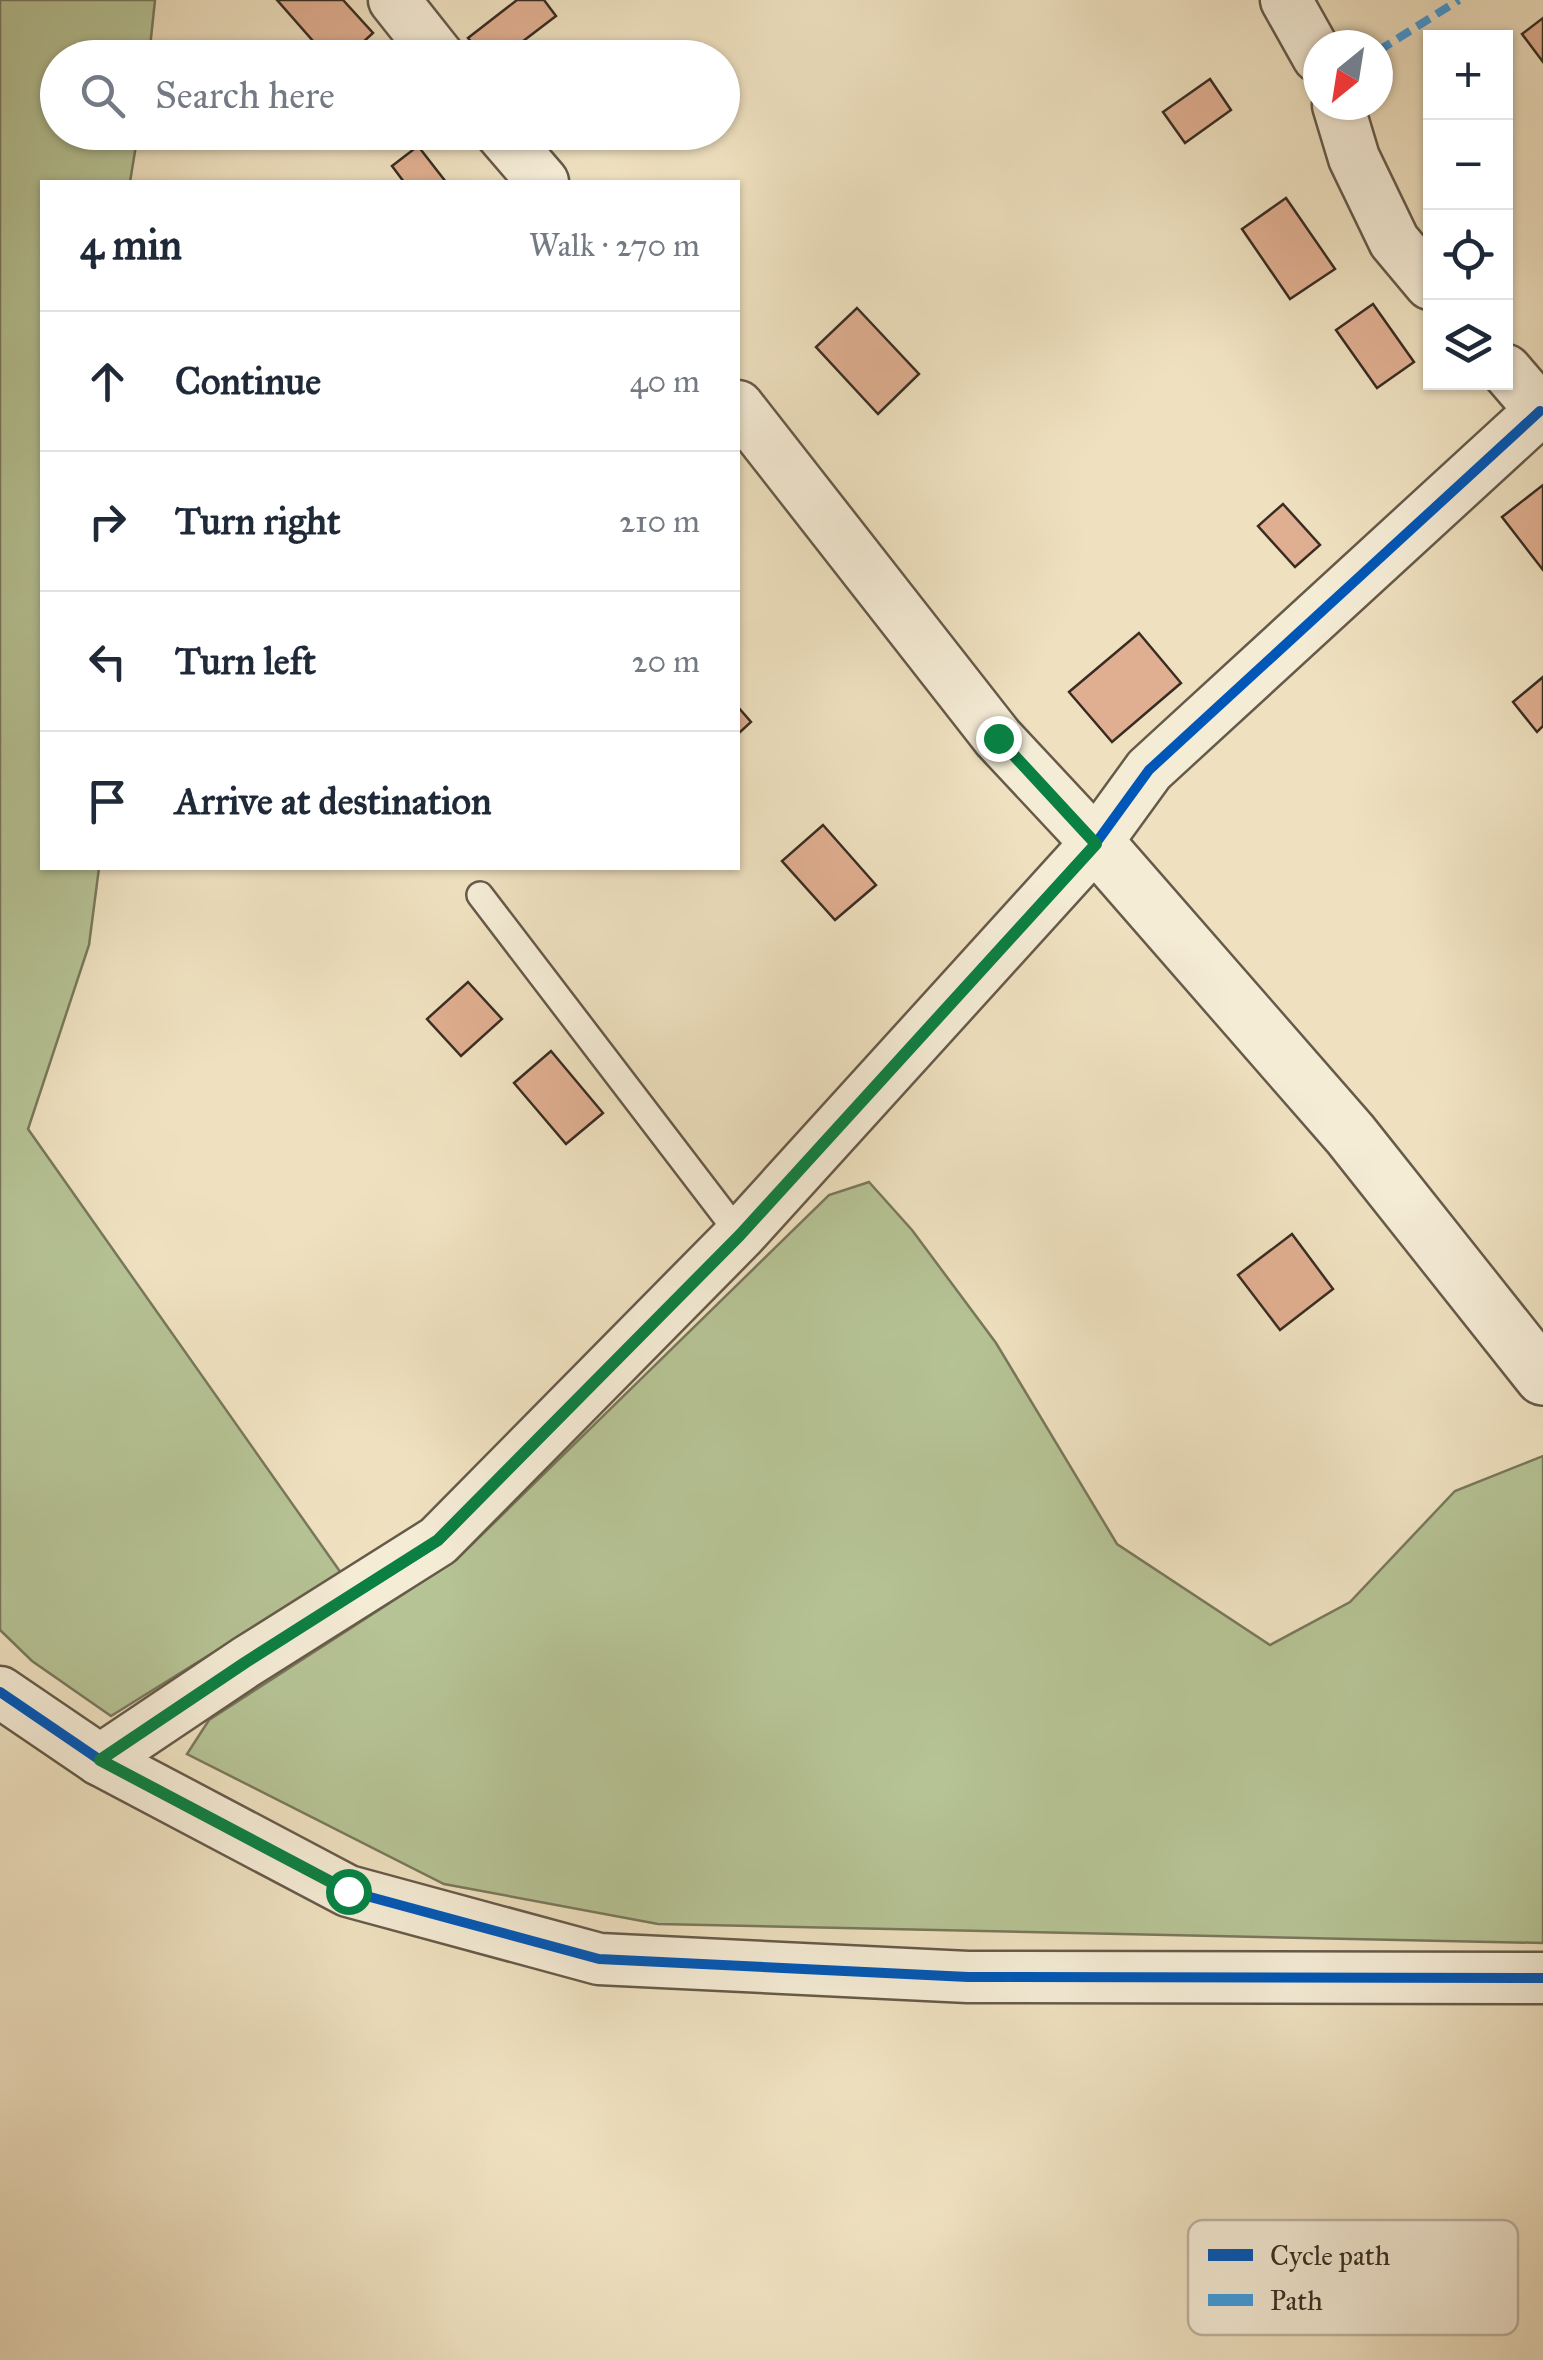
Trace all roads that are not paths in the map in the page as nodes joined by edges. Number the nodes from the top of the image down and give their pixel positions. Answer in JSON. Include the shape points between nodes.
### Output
{"nodes":[{"id":1,"x":394,"y":0,"type":"edge"},
{"id":2,"x":1286,"y":0,"type":"edge"},
{"id":3,"x":1303,"y":30,"type":"edge"},
{"id":4,"x":426,"y":40,"type":"edge"},
{"id":5,"x":1343,"y":120,"type":"edge"},
{"id":6,"x":515,"y":150,"type":"edge"},
{"id":7,"x":541,"y":180,"type":"edge"},
{"id":8,"x":1423,"y":276,"type":"edge"},
{"id":9,"x":1513,"y":378,"type":"edge"},
{"id":10,"x":740,"y":409,"type":"edge"},
{"id":11,"x":1542,"y":412,"type":"edge"},
{"id":12,"x":1096,"y":844,"type":"junction"},
{"id":13,"x":480,"y":896,"type":"dead end"},
{"id":14,"x":740,"y":1235,"type":"junction"},
{"id":15,"x":1543,"y":1377,"type":"edge"},
{"id":16,"x":0,"y":1692,"type":"edge"},
{"id":17,"x":100,"y":1760,"type":"junction"},
{"id":18,"x":1543,"y":1978,"type":"edge"}],
"edges":[{"from":1,"to":4,"type":"street"},
{"from":2,"to":3,"type":"street"},
{"from":5,"to":8,"type":"street","via":[[1394,241]]},
{"from":6,"to":7,"type":"street"},
{"from":9,"to":11,"type":"street"},
{"from":10,"to":12,"type":"street","via":[[998,738]]},
{"from":11,"to":12,"type":"street","via":[[1149,770]]},
{"from":12,"to":14,"type":"street"},
{"from":12,"to":15,"type":"street","via":[[1350,1134]]},
{"from":13,"to":14,"type":"lane"},
{"from":14,"to":17,"type":"street","via":[[438,1540]]},
{"from":16,"to":17,"type":"street"},
{"from":17,"to":18,"type":"street","via":[[348,1891],[599,1959],[968,1977]]}]}
